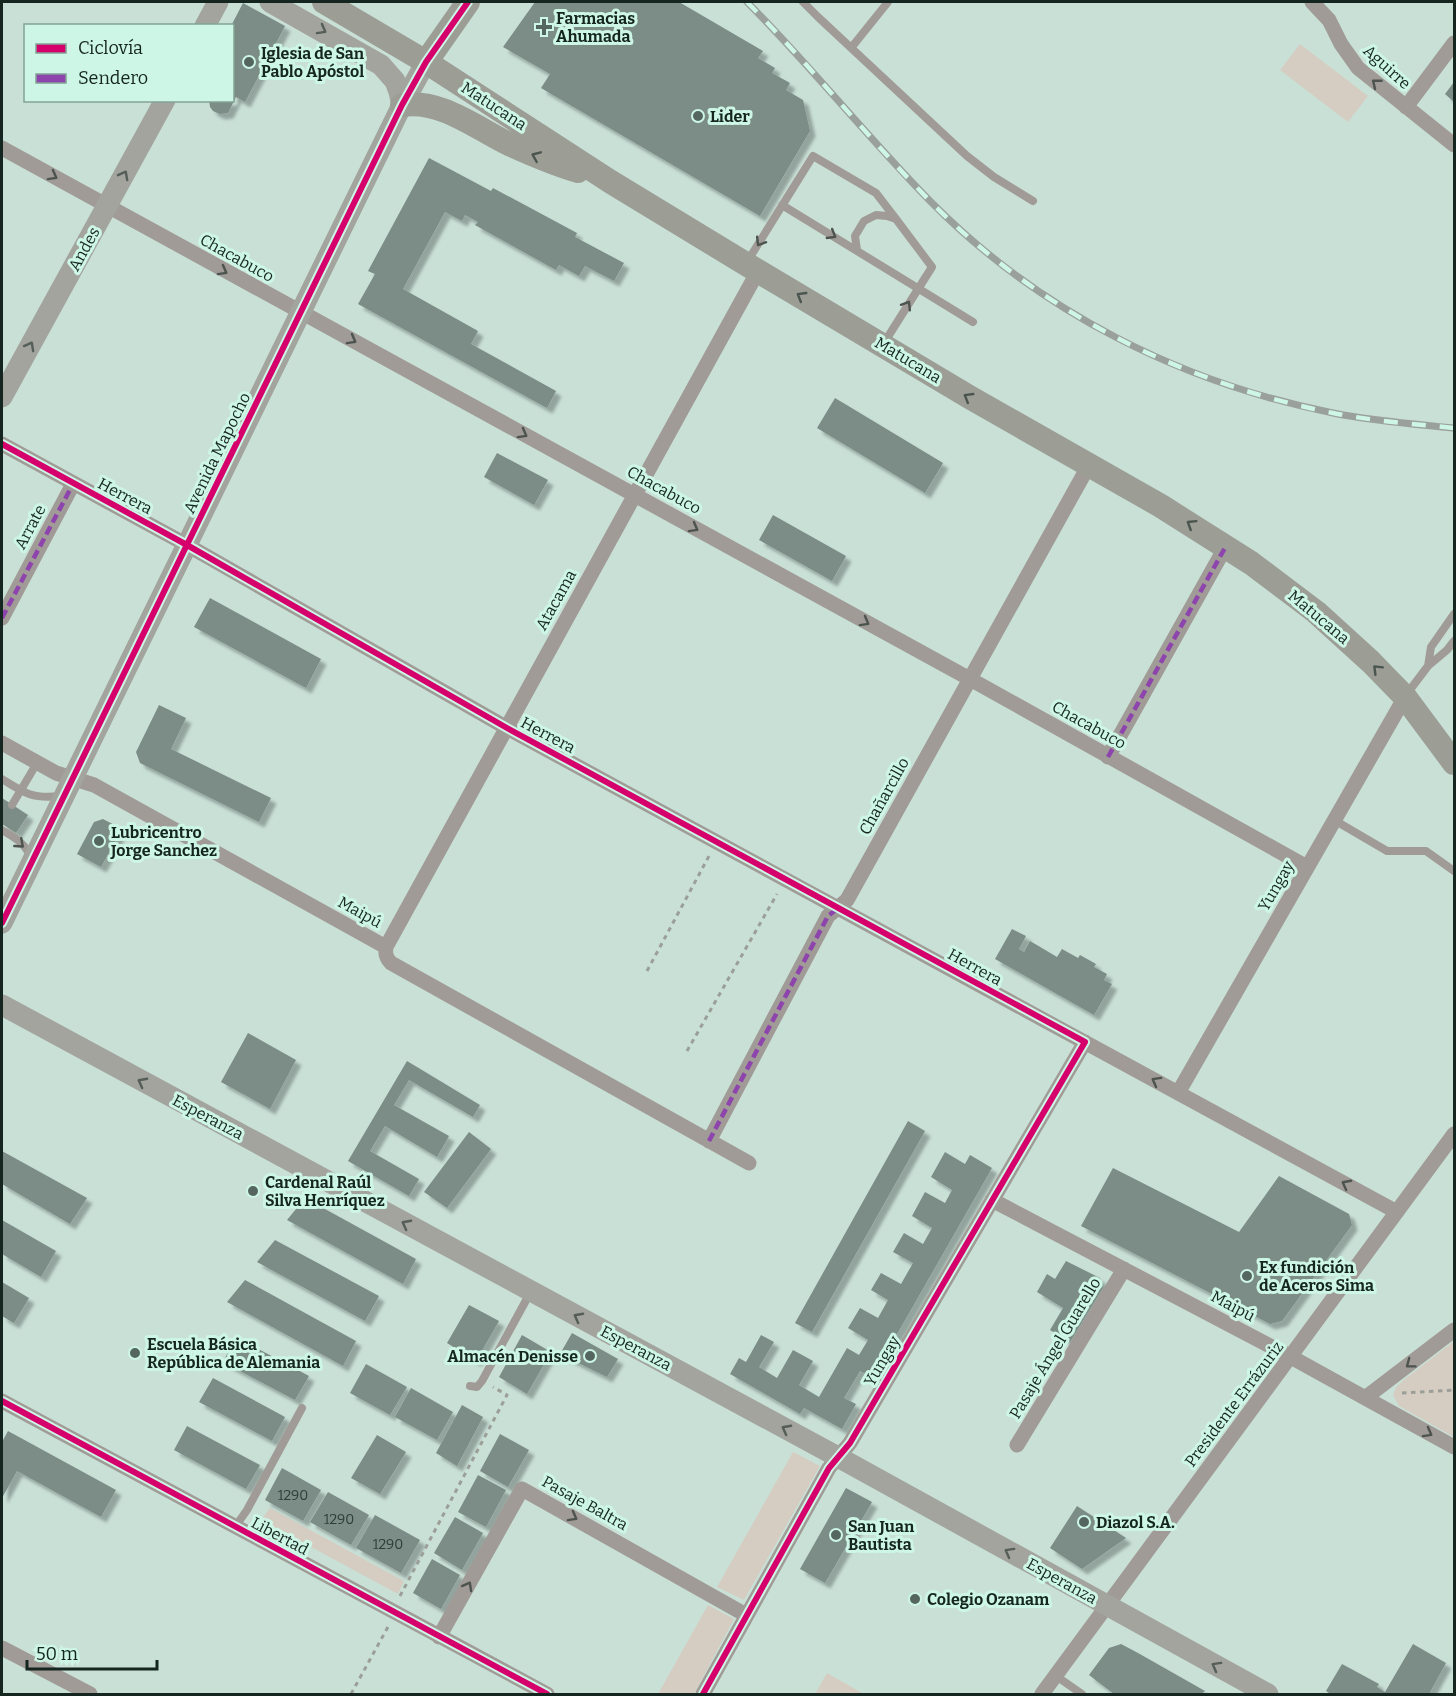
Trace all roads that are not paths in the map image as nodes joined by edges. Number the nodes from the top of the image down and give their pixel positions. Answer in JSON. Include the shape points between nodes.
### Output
{"nodes":[{"id":1,"x":218,"y":2,"type":"edge"},
{"id":2,"x":270,"y":2,"type":"edge"},
{"id":3,"x":324,"y":2,"type":"edge"},
{"id":4,"x":468,"y":2,"type":"edge"},
{"id":5,"x":803,"y":2,"type":"edge"},
{"id":6,"x":888,"y":2,"type":"edge"},
{"id":7,"x":1312,"y":2,"type":"edge"},
{"id":8,"x":206,"y":24,"type":"edge"},
{"id":9,"x":1455,"y":43,"type":"edge"},
{"id":10,"x":850,"y":48,"type":"junction"},
{"id":11,"x":426,"y":62,"type":"junction"},
{"id":12,"x":164,"y":102,"type":"edge"},
{"id":13,"x":402,"y":105,"type":"junction"},
{"id":14,"x":1406,"y":108,"type":"junction"},
{"id":15,"x":1455,"y":145,"type":"edge"},
{"id":16,"x":2,"y":148,"type":"edge"},
{"id":17,"x":611,"y":182,"type":"junction"},
{"id":18,"x":1033,"y":201,"type":"dead end"},
{"id":19,"x":782,"y":205,"type":"junction"},
{"id":20,"x":107,"y":207,"type":"junction"},
{"id":21,"x":896,"y":219,"type":"junction"},
{"id":22,"x":857,"y":250,"type":"junction"},
{"id":23,"x":752,"y":267,"type":"junction"},
{"id":24,"x":918,"y":288,"type":"junction"},
{"id":25,"x":301,"y":312,"type":"junction"},
{"id":26,"x":973,"y":322,"type":"dead end"},
{"id":27,"x":883,"y":345,"type":"junction"},
{"id":28,"x":2,"y":397,"type":"edge"},
{"id":29,"x":2,"y":444,"type":"edge"},
{"id":30,"x":1089,"y":465,"type":"junction"},
{"id":31,"x":73,"y":484,"type":"junction"},
{"id":32,"x":634,"y":495,"type":"junction"},
{"id":33,"x":187,"y":545,"type":"junction"},
{"id":34,"x":1226,"y":546,"type":"junction"},
{"id":35,"x":1455,"y":614,"type":"edge"},
{"id":36,"x":2,"y":618,"type":"edge"},
{"id":37,"x":1455,"y":641,"type":"edge"},
{"id":38,"x":1428,"y":666,"type":"junction"},
{"id":39,"x":970,"y":679,"type":"junction"},
{"id":40,"x":1405,"y":697,"type":"junction"},
{"id":41,"x":507,"y":728,"type":"junction"},
{"id":42,"x":2,"y":743,"type":"edge"},
{"id":43,"x":1108,"y":757,"type":"junction"},
{"id":44,"x":37,"y":763,"type":"junction"},
{"id":45,"x":1455,"y":763,"type":"edge"},
{"id":46,"x":2,"y":779,"type":"edge"},
{"id":47,"x":68,"y":787,"type":"junction"},
{"id":48,"x":21,"y":791,"type":"junction"},
{"id":49,"x":12,"y":805,"type":"dead end"},
{"id":50,"x":1334,"y":820,"type":"junction"},
{"id":51,"x":2,"y":830,"type":"edge"},
{"id":52,"x":31,"y":863,"type":"junction"},
{"id":53,"x":1307,"y":867,"type":"junction"},
{"id":54,"x":1455,"y":871,"type":"edge"},
{"id":55,"x":838,"y":908,"type":"junction"},
{"id":56,"x":2,"y":923,"type":"edge"},
{"id":57,"x":386,"y":947,"type":"junction"},
{"id":58,"x":2,"y":1005,"type":"edge"},
{"id":59,"x":1085,"y":1042,"type":"junction"},
{"id":60,"x":1178,"y":1093,"type":"junction"},
{"id":61,"x":1455,"y":1134,"type":"edge"},
{"id":62,"x":709,"y":1141,"type":"junction"},
{"id":63,"x":749,"y":1163,"type":"dead end"},
{"id":64,"x":992,"y":1200,"type":"junction"},
{"id":65,"x":1397,"y":1212,"type":"junction"},
{"id":66,"x":1124,"y":1269,"type":"junction"},
{"id":67,"x":531,"y":1291,"type":"junction"},
{"id":68,"x":1455,"y":1330,"type":"edge"},
{"id":69,"x":1291,"y":1357,"type":"junction"},
{"id":70,"x":470,"y":1386,"type":"dead end"},
{"id":71,"x":1365,"y":1398,"type":"junction"},
{"id":72,"x":2,"y":1401,"type":"edge"},
{"id":73,"x":302,"y":1408,"type":"dead end"},
{"id":74,"x":1017,"y":1445,"type":"dead end"},
{"id":75,"x":1455,"y":1447,"type":"edge"},
{"id":76,"x":838,"y":1457,"type":"junction"},
{"id":77,"x":235,"y":1527,"type":"junction"},
{"id":78,"x":1107,"y":1606,"type":"junction"},
{"id":79,"x":746,"y":1615,"type":"junction"},
{"id":80,"x":439,"y":1637,"type":"junction"},
{"id":81,"x":2,"y":1648,"type":"edge"},
{"id":82,"x":1056,"y":1676,"type":"junction"},
{"id":83,"x":90,"y":1695,"type":"edge"},
{"id":84,"x":547,"y":1695,"type":"edge"},
{"id":85,"x":703,"y":1695,"type":"edge"},
{"id":86,"x":1042,"y":1695,"type":"edge"},
{"id":87,"x":1082,"y":1695,"type":"edge"},
{"id":88,"x":1268,"y":1695,"type":"edge"}],
"edges":[{"from":1,"to":8,"type":"main road"},
{"from":2,"to":13,"type":"main road","one_way":true,"via":[[381,65],[395,81]]},
{"from":3,"to":11,"type":"main road","name":"Matucana"},
{"from":4,"to":11,"type":"main road","name":"Avenida Mapocho"},
{"from":5,"to":10,"type":"lane"},
{"from":6,"to":10,"type":"lane"},
{"from":14,"to":7,"type":"street","name":"Aguirre","one_way":true,"via":[[1358,68],[1329,20]]},
{"from":9,"to":14,"type":"street"},
{"from":10,"to":18,"type":"lane","via":[[967,156]]},
{"from":11,"to":13,"type":"main road","name":"Avenida Mapocho"},
{"from":11,"to":17,"type":"main road","name":"Matucana"},
{"from":20,"to":12,"type":"main road","name":"Andes","one_way":true},
{"from":17,"to":13,"type":"main road","one_way":true,"via":[[538,157],[447,112],[429,106]]},
{"from":13,"to":25,"type":"main road","name":"Avenida Mapocho"},
{"from":14,"to":15,"type":"street","name":"Aguirre"},
{"from":16,"to":20,"type":"street","name":"Chacabuco","one_way":true},
{"from":17,"to":23,"type":"main road","name":"Matucana"},
{"from":19,"to":21,"type":"lane","via":[[813,156],[876,193]]},
{"from":19,"to":22,"type":"lane","one_way":true},
{"from":19,"to":23,"type":"lane","one_way":true},
{"from":20,"to":25,"type":"street","name":"Chacabuco","one_way":true},
{"from":28,"to":20,"type":"main road","name":"Andes","one_way":true},
{"from":21,"to":22,"type":"lane","via":[[876,215],[864,221],[855,236]]},
{"from":21,"to":24,"type":"lane","via":[[932,267]]},
{"from":22,"to":24,"type":"lane"},
{"from":27,"to":23,"type":"main road","name":"Matucana","one_way":true},
{"from":23,"to":32,"type":"street","name":"Atacama"},
{"from":24,"to":26,"type":"lane"},
{"from":27,"to":24,"type":"lane","one_way":true},
{"from":25,"to":32,"type":"street","name":"Chacabuco","one_way":true},
{"from":25,"to":33,"type":"main road","name":"Avenida Mapocho"},
{"from":30,"to":27,"type":"main road","name":"Matucana","one_way":true},
{"from":29,"to":31,"type":"street","name":"Herrera"},
{"from":34,"to":30,"type":"main road","name":"Matucana","one_way":true},
{"from":30,"to":39,"type":"street","name":"Chañarcillo"},
{"from":31,"to":33,"type":"street","name":"Herrera"},
{"from":31,"to":36,"type":"street","name":"Arrate"},
{"from":32,"to":39,"type":"street","name":"Chacabuco","one_way":true},
{"from":32,"to":41,"type":"street","name":"Atacama"},
{"from":33,"to":41,"type":"street","name":"Herrera"},
{"from":33,"to":47,"type":"main road","name":"Avenida Mapocho"},
{"from":40,"to":34,"type":"main road","name":"Matucana","one_way":true,"via":[[1316,612]]},
{"from":34,"to":43,"type":"street"},
{"from":35,"to":38,"type":"lane","via":[[1431,647]]},
{"from":37,"to":38,"type":"lane"},
{"from":38,"to":40,"type":"lane"},
{"from":39,"to":43,"type":"street","name":"Chacabuco"},
{"from":39,"to":55,"type":"street","name":"Chañarcillo","via":[[847,900]]},
{"from":40,"to":45,"type":"main road","name":"Matucana"},
{"from":40,"to":50,"type":"street","name":"Yungay"},
{"from":41,"to":55,"type":"street","name":"Herrera"},
{"from":41,"to":57,"type":"street","name":"Atacama"},
{"from":42,"to":44,"type":"street","name":"Maipú"},
{"from":43,"to":53,"type":"street","name":"Chacabuco"},
{"from":44,"to":47,"type":"street","name":"Maipú","via":[[56,773]]},
{"from":44,"to":48,"type":"lane"},
{"from":46,"to":48,"type":"lane"},
{"from":47,"to":48,"type":"lane","via":[[44,797]]},
{"from":47,"to":52,"type":"main road","name":"Avenida Mapocho"},
{"from":47,"to":57,"type":"street","name":"Maipú","via":[[94,785]]},
{"from":48,"to":49,"type":"lane"},
{"from":50,"to":53,"type":"street","name":"Yungay"},
{"from":50,"to":54,"type":"lane","via":[[1387,851],[1426,851]]},
{"from":51,"to":52,"type":"lane","one_way":true,"via":[[27,849]]},
{"from":52,"to":56,"type":"main road","name":"Avenida Mapocho"},
{"from":53,"to":60,"type":"street","name":"Yungay"},
{"from":55,"to":59,"type":"street","name":"Herrera"},
{"from":55,"to":62,"type":"street","name":"Chañarcillo","via":[[828,916]]},
{"from":57,"to":62,"type":"street","name":"Maipú","via":[[391,963]]},
{"from":67,"to":58,"type":"main road","name":"Esperanza","one_way":true},
{"from":60,"to":59,"type":"street","name":"Herrera","one_way":true},
{"from":59,"to":64,"type":"street","name":"Yungay"},
{"from":65,"to":60,"type":"street","name":"Herrera","one_way":true},
{"from":61,"to":65,"type":"street","name":"Presidente Errázuriz"},
{"from":62,"to":63,"type":"street","name":"Maipú"},
{"from":64,"to":66,"type":"street","name":"Maipú"},
{"from":64,"to":76,"type":"street","name":"Yungay","via":[[850,1443]]},
{"from":65,"to":69,"type":"street","name":"Presidente Errázuriz"},
{"from":66,"to":69,"type":"street","name":"Maipú"},
{"from":66,"to":74,"type":"street","name":"Pasaje Ángel Guarello"},
{"from":67,"to":70,"type":"lane","via":[[482,1381],[477,1387]]},
{"from":76,"to":67,"type":"main road","name":"Esperanza","one_way":true},
{"from":68,"to":71,"type":"street","one_way":true},
{"from":69,"to":71,"type":"street","name":"Maipú"},
{"from":69,"to":78,"type":"street","name":"Presidente Errázuriz"},
{"from":71,"to":75,"type":"street","name":"Maipú","one_way":true},
{"from":72,"to":77,"type":"street","name":"Libertad"},
{"from":73,"to":77,"type":"lane"},
{"from":78,"to":76,"type":"main road","name":"Esperanza","one_way":true},
{"from":76,"to":79,"type":"street","name":"Yungay"},
{"from":77,"to":80,"type":"street","name":"Libertad"},
{"from":78,"to":82,"type":"street","name":"Presidente Errázuriz"},
{"from":88,"to":78,"type":"main road","name":"Esperanza","one_way":true},
{"from":80,"to":79,"type":"street","name":"Pasaje Baltra","one_way":true,"via":[[522,1489]]},
{"from":79,"to":85,"type":"street","name":"Yungay"},
{"from":80,"to":84,"type":"street","name":"Libertad"},
{"from":81,"to":83,"type":"street"},
{"from":82,"to":86,"type":"street","name":"Presidente Errázuriz"},
{"from":82,"to":87,"type":"lane"}]}
